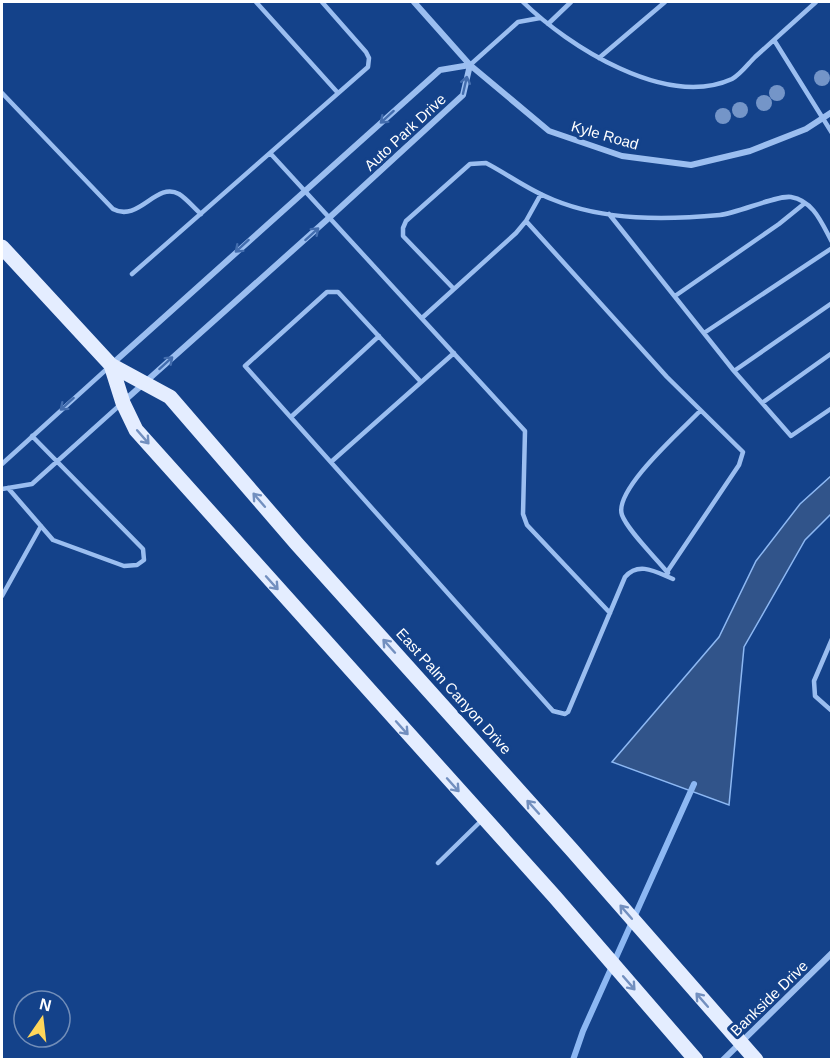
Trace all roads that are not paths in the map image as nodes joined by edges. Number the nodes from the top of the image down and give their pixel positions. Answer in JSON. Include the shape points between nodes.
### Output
{"nodes":[{"id":1,"x":256,"y":2,"type":"edge"},
{"id":2,"x":322,"y":2,"type":"edge"},
{"id":3,"x":414,"y":2,"type":"edge"},
{"id":4,"x":523,"y":2,"type":"edge"},
{"id":5,"x":571,"y":2,"type":"edge"},
{"id":6,"x":665,"y":2,"type":"edge"},
{"id":7,"x":816,"y":2,"type":"edge"},
{"id":8,"x":540,"y":18,"type":"junction"},
{"id":9,"x":548,"y":24,"type":"junction"},
{"id":10,"x":774,"y":40,"type":"junction"},
{"id":11,"x":599,"y":58,"type":"junction"},
{"id":12,"x":470,"y":65,"type":"junction"},
{"id":13,"x":2,"y":93,"type":"edge"},
{"id":14,"x":338,"y":93,"type":"junction"},
{"id":15,"x":831,"y":112,"type":"edge"},
{"id":16,"x":823,"y":118,"type":"junction"},
{"id":17,"x":831,"y":133,"type":"edge"},
{"id":18,"x":270,"y":153,"type":"junction"},
{"id":19,"x":305,"y":190,"type":"junction"},
{"id":20,"x":541,"y":194,"type":"junction"},
{"id":21,"x":805,"y":204,"type":"junction"},
{"id":22,"x":201,"y":214,"type":"junction"},
{"id":23,"x":609,"y":214,"type":"junction"},
{"id":24,"x":330,"y":217,"type":"junction"},
{"id":25,"x":526,"y":221,"type":"junction"},
{"id":26,"x":831,"y":242,"type":"edge"},
{"id":27,"x":2,"y":247,"type":"edge"},
{"id":28,"x":831,"y":248,"type":"edge"},
{"id":29,"x":132,"y":274,"type":"dead end"},
{"id":30,"x":454,"y":289,"type":"junction"},
{"id":31,"x":675,"y":296,"type":"junction"},
{"id":32,"x":831,"y":303,"type":"edge"},
{"id":33,"x":422,"y":318,"type":"junction"},
{"id":34,"x":704,"y":333,"type":"junction"},
{"id":35,"x":379,"y":336,"type":"junction"},
{"id":36,"x":454,"y":353,"type":"junction"},
{"id":37,"x":831,"y":353,"type":"edge"},
{"id":38,"x":111,"y":365,"type":"junction"},
{"id":39,"x":734,"y":371,"type":"junction"},
{"id":40,"x":145,"y":382,"type":"junction"},
{"id":41,"x":421,"y":382,"type":"junction"},
{"id":42,"x":123,"y":403,"type":"junction"},
{"id":43,"x":762,"y":403,"type":"junction"},
{"id":44,"x":831,"y":408,"type":"edge"},
{"id":45,"x":700,"y":411,"type":"junction"},
{"id":46,"x":291,"y":417,"type":"junction"},
{"id":47,"x":32,"y":436,"type":"junction"},
{"id":48,"x":57,"y":462,"type":"junction"},
{"id":49,"x":331,"y":462,"type":"junction"},
{"id":50,"x":2,"y":464,"type":"edge"},
{"id":51,"x":8,"y":488,"type":"junction"},
{"id":52,"x":2,"y":489,"type":"edge"},
{"id":53,"x":41,"y":526,"type":"junction"},
{"id":54,"x":667,"y":572,"type":"junction"},
{"id":55,"x":2,"y":596,"type":"edge"},
{"id":56,"x":610,"y":613,"type":"junction"},
{"id":57,"x":831,"y":639,"type":"edge"},
{"id":58,"x":831,"y":711,"type":"edge"},
{"id":59,"x":483,"y":818,"type":"junction"},
{"id":60,"x":438,"y":863,"type":"dead end"},
{"id":61,"x":831,"y":953,"type":"edge"},
{"id":62,"x":740,"y":1043,"type":"junction"},
{"id":63,"x":696,"y":1059,"type":"edge"},
{"id":64,"x":723,"y":1059,"type":"edge"},
{"id":65,"x":756,"y":1059,"type":"edge"}],
"edges":[{"from":1,"to":14,"type":"lane"},
{"from":2,"to":14,"type":"lane","via":[[369,58],[368,66]]},
{"from":3,"to":12,"type":"street","name":"Kyle Road"},
{"from":4,"to":8,"type":"lane"},
{"from":5,"to":9,"type":"lane"},
{"from":6,"to":11,"type":"lane"},
{"from":7,"to":10,"type":"lane"},
{"from":8,"to":9,"type":"lane"},
{"from":8,"to":12,"type":"lane","via":[[519,22]]},
{"from":9,"to":11,"type":"lane"},
{"from":10,"to":11,"type":"lane","via":[[733,78],[697,86],[629,73]]},
{"from":10,"to":16,"type":"lane"},
{"from":12,"to":16,"type":"street","name":"Kyle Road","via":[[549,131],[622,156],[691,165],[750,151],[806,129]]},
{"from":12,"to":19,"type":"street","name":"Auto Park Drive","one_way":true,"via":[[440,70]]},
{"from":24,"to":12,"type":"street","name":"Auto Park Drive","one_way":true,"via":[[463,95]]},
{"from":13,"to":22,"type":"lane","via":[[112,209],[128,213],[163,192],[171,192]]},
{"from":14,"to":18,"type":"lane"},
{"from":15,"to":16,"type":"street","name":"Kyle Road"},
{"from":16,"to":17,"type":"lane"},
{"from":18,"to":19,"type":"lane"},
{"from":18,"to":22,"type":"lane"},
{"from":19,"to":24,"type":"lane"},
{"from":19,"to":38,"type":"street","name":"Auto Park Drive","one_way":true},
{"from":20,"to":23,"type":"lane","via":[[579,209]]},
{"from":20,"to":25,"type":"lane"},
{"from":20,"to":30,"type":"lane","via":[[486,164],[470,164],[406,221],[403,236]]},
{"from":21,"to":23,"type":"lane","via":[[787,197],[724,215],[687,218]]},
{"from":21,"to":26,"type":"lane","via":[[817,212]]},
{"from":21,"to":31,"type":"lane"},
{"from":22,"to":29,"type":"lane"},
{"from":23,"to":31,"type":"lane"},
{"from":24,"to":33,"type":"lane"},
{"from":40,"to":24,"type":"street","name":"Auto Park Drive","one_way":true},
{"from":25,"to":30,"type":"lane"},
{"from":25,"to":45,"type":"lane"},
{"from":27,"to":38,"type":"main road","name":"East Palm Canyon Drive"},
{"from":28,"to":34,"type":"lane"},
{"from":30,"to":33,"type":"lane"},
{"from":31,"to":34,"type":"lane"},
{"from":32,"to":39,"type":"lane"},
{"from":33,"to":36,"type":"lane"},
{"from":34,"to":39,"type":"lane"},
{"from":35,"to":41,"type":"lane"},
{"from":35,"to":46,"type":"lane"},
{"from":35,"to":46,"type":"lane","via":[[338,292],[327,292],[245,366]]},
{"from":36,"to":41,"type":"lane"},
{"from":36,"to":56,"type":"lane","via":[[525,431],[523,514],[527,525]]},
{"from":37,"to":43,"type":"lane"},
{"from":38,"to":40,"type":"main road","name":"East Palm Canyon Drive"},
{"from":38,"to":42,"type":"main road","name":"East Palm Canyon Drive"},
{"from":38,"to":47,"type":"lane","one_way":true},
{"from":39,"to":43,"type":"lane"},
{"from":40,"to":42,"type":"street","name":"Auto Park Drive"},
{"from":62,"to":40,"type":"main road","name":"East Palm Canyon Drive","one_way":true,"via":[[170,397]]},
{"from":41,"to":49,"type":"lane"},
{"from":42,"to":48,"type":"lane"},
{"from":42,"to":59,"type":"main road","name":"East Palm Canyon Drive","one_way":true,"via":[[136,430]]},
{"from":43,"to":44,"type":"lane","via":[[792,436]]},
{"from":45,"to":54,"type":"lane","via":[[743,452],[743,457]]},
{"from":45,"to":54,"type":"lane","via":[[629,487],[621,506],[622,515]]},
{"from":46,"to":49,"type":"lane"},
{"from":47,"to":48,"type":"lane"},
{"from":47,"to":50,"type":"lane"},
{"from":48,"to":51,"type":"lane","via":[[32,484]]},
{"from":48,"to":53,"type":"lane","via":[[143,549],[144,561],[124,566],[53,540]]},
{"from":49,"to":56,"type":"lane","via":[[554,711],[568,712]]},
{"from":51,"to":52,"type":"lane"},
{"from":51,"to":53,"type":"lane"},
{"from":53,"to":55,"type":"lane"},
{"from":54,"to":56,"type":"lane","via":[[673,579],[647,568],[631,571]]},
{"from":57,"to":58,"type":"lane","via":[[814,681],[815,696]]},
{"from":59,"to":60,"type":"lane"},
{"from":59,"to":63,"type":"main road","name":"East Palm Canyon Drive","one_way":true},
{"from":61,"to":62,"type":"street","name":"Bankside Drive"},
{"from":62,"to":64,"type":"street","name":"Bankside Drive"},
{"from":62,"to":65,"type":"main road","name":"East Palm Canyon Drive"}]}
